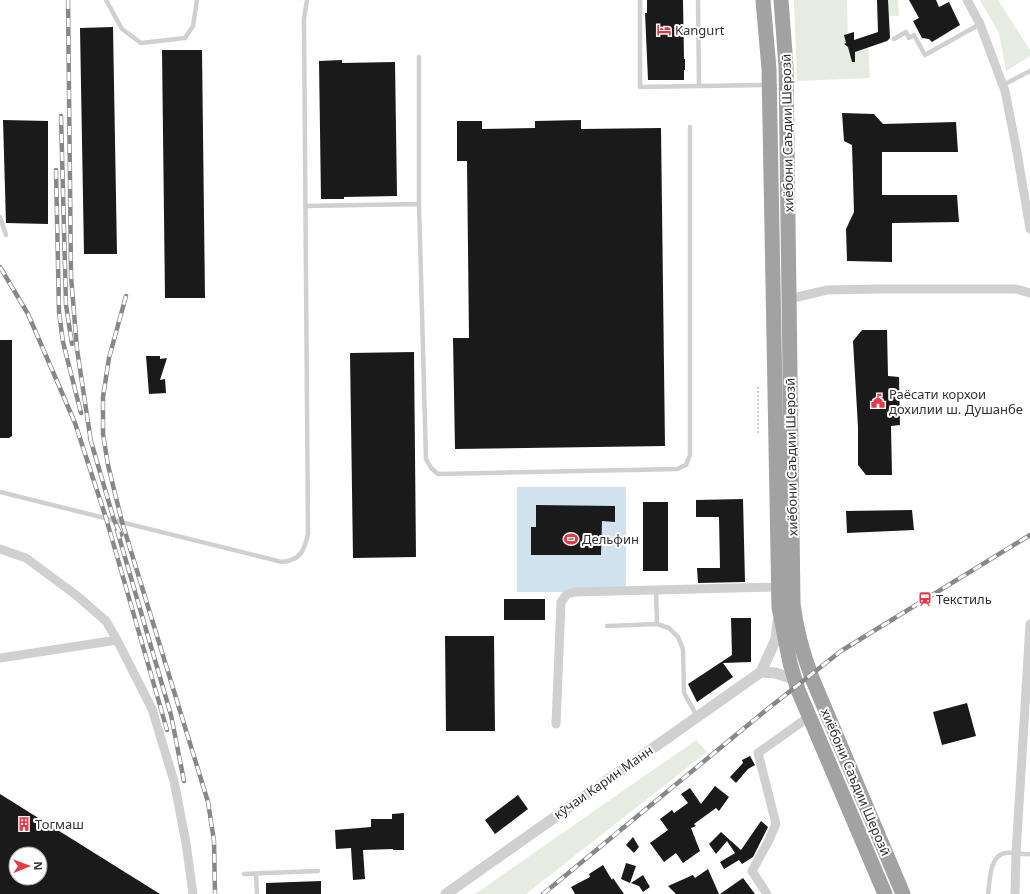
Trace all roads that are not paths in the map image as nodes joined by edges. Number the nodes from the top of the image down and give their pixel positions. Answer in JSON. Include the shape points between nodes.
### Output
{"nodes":[{"id":1,"x":106,"y":0,"type":"edge"},
{"id":2,"x":197,"y":0,"type":"edge"},
{"id":3,"x":307,"y":0,"type":"edge"},
{"id":4,"x":640,"y":0,"type":"edge"},
{"id":5,"x":698,"y":0,"type":"edge"},
{"id":6,"x":763,"y":0,"type":"edge"},
{"id":7,"x":781,"y":0,"type":"edge"},
{"id":8,"x":967,"y":0,"type":"edge"},
{"id":9,"x":980,"y":24,"type":"junction"},
{"id":10,"x":894,"y":39,"type":"dead end"},
{"id":11,"x":419,"y":57,"type":"dead end"},
{"id":12,"x":1030,"y":71,"type":"edge"},
{"id":13,"x":769,"y":85,"type":"junction"},
{"id":14,"x":1003,"y":85,"type":"junction"},
{"id":15,"x":698,"y":86,"type":"junction"},
{"id":16,"x":690,"y":126,"type":"dead end"},
{"id":17,"x":419,"y":204,"type":"junction"},
{"id":18,"x":305,"y":206,"type":"junction"},
{"id":19,"x":0,"y":217,"type":"edge"},
{"id":20,"x":1030,"y":229,"type":"edge"},
{"id":21,"x":6,"y":234,"type":"dead end"},
{"id":22,"x":1030,"y":293,"type":"edge"},
{"id":23,"x":789,"y":299,"type":"junction"},
{"id":24,"x":0,"y":492,"type":"edge"},
{"id":25,"x":0,"y":548,"type":"edge"},
{"id":26,"x":779,"y":587,"type":"junction"},
{"id":27,"x":656,"y":590,"type":"junction"},
{"id":28,"x":779,"y":607,"type":"junction"},
{"id":29,"x":657,"y":624,"type":"junction"},
{"id":30,"x":1030,"y":624,"type":"edge"},
{"id":31,"x":607,"y":626,"type":"dead end"},
{"id":32,"x":118,"y":640,"type":"junction"},
{"id":33,"x":0,"y":658,"type":"edge"},
{"id":34,"x":761,"y":672,"type":"junction"},
{"id":35,"x":794,"y":679,"type":"junction"},
{"id":36,"x":697,"y":716,"type":"junction"},
{"id":37,"x":810,"y":716,"type":"junction"},
{"id":38,"x":556,"y":724,"type":"dead end"},
{"id":39,"x":1016,"y":854,"type":"junction"},
{"id":40,"x":1030,"y":854,"type":"edge"},
{"id":41,"x":318,"y":871,"type":"dead end"},
{"id":42,"x":244,"y":874,"type":"dead end"},
{"id":43,"x":256,"y":874,"type":"junction"},
{"id":44,"x":193,"y":894,"type":"edge"},
{"id":45,"x":257,"y":894,"type":"edge"},
{"id":46,"x":446,"y":894,"type":"edge"},
{"id":47,"x":767,"y":894,"type":"edge"},
{"id":48,"x":886,"y":894,"type":"edge"},
{"id":49,"x":903,"y":894,"type":"edge"},
{"id":50,"x":988,"y":894,"type":"edge"},
{"id":51,"x":1016,"y":894,"type":"edge"}],
"edges":[{"from":1,"to":2,"type":"lane","via":[[122,28],[141,43],[185,38],[193,26]]},
{"from":3,"to":18,"type":"lane","via":[[304,19]]},
{"from":4,"to":15,"type":"lane","via":[[640,86]]},
{"from":5,"to":15,"type":"lane"},
{"from":6,"to":13,"type":"highway","name":"хиёбони Саъдии Шерозӣ"},
{"from":7,"to":23,"type":"highway","name":"хиёбони Саъдии Шерозӣ","via":[[786,66]]},
{"from":8,"to":9,"type":"street"},
{"from":9,"to":10,"type":"lane","via":[[925,55],[914,35],[909,38],[906,32]]},
{"from":9,"to":14,"type":"street"},
{"from":11,"to":17,"type":"lane"},
{"from":12,"to":14,"type":"lane"},
{"from":13,"to":15,"type":"lane"},
{"from":13,"to":26,"type":"highway","name":"хиёбони Саъдии Шерозӣ"},
{"from":14,"to":20,"type":"street"},
{"from":16,"to":17,"type":"lane","via":[[690,456],[686,466],[677,469],[438,474],[431,468],[426,459]]},
{"from":17,"to":18,"type":"lane"},
{"from":18,"to":24,"type":"lane","via":[[308,534],[305,548],[293,560],[282,562]]},
{"from":19,"to":21,"type":"lane"},
{"from":22,"to":23,"type":"street","via":[[1016,289],[879,288],[827,290]]},
{"from":23,"to":49,"type":"highway","name":"хиёбони Саъдии Шерозӣ","via":[[793,603],[796,627],[812,678]]},
{"from":25,"to":32,"type":"street","via":[[26,558],[76,595],[106,621]]},
{"from":26,"to":27,"type":"street"},
{"from":26,"to":28,"type":"highway","name":"хиёбони Саъдии Шерозӣ"},
{"from":27,"to":29,"type":"lane"},
{"from":27,"to":38,"type":"street","via":[[567,594],[562,602]]},
{"from":28,"to":34,"type":"street","via":[[776,639]]},
{"from":28,"to":35,"type":"highway","name":"хиёбони Саъдии Шерозӣ"},
{"from":29,"to":31,"type":"lane"},
{"from":29,"to":36,"type":"lane","via":[[669,628],[678,637],[683,649],[684,693]]},
{"from":30,"to":39,"type":"street"},
{"from":32,"to":33,"type":"street"},
{"from":32,"to":44,"type":"street","via":[[152,709],[174,781]]},
{"from":34,"to":35,"type":"street"},
{"from":34,"to":36,"type":"street","name":"кӯчаи Карин Манн"},
{"from":35,"to":37,"type":"highway","name":"хиёбони Саъдии Шерозӣ"},
{"from":36,"to":46,"type":"street","name":"кӯчаи Карин Манн"},
{"from":37,"to":47,"type":"street","via":[[758,753],[776,824],[752,871]]},
{"from":37,"to":48,"type":"highway","name":"хиёбони Саъдии Шерозӣ"},
{"from":39,"to":40,"type":"lane"},
{"from":39,"to":50,"type":"lane","via":[[1003,854],[996,860],[992,867]]},
{"from":39,"to":51,"type":"street"},
{"from":41,"to":43,"type":"lane"},
{"from":42,"to":43,"type":"lane"},
{"from":43,"to":45,"type":"lane"}]}
